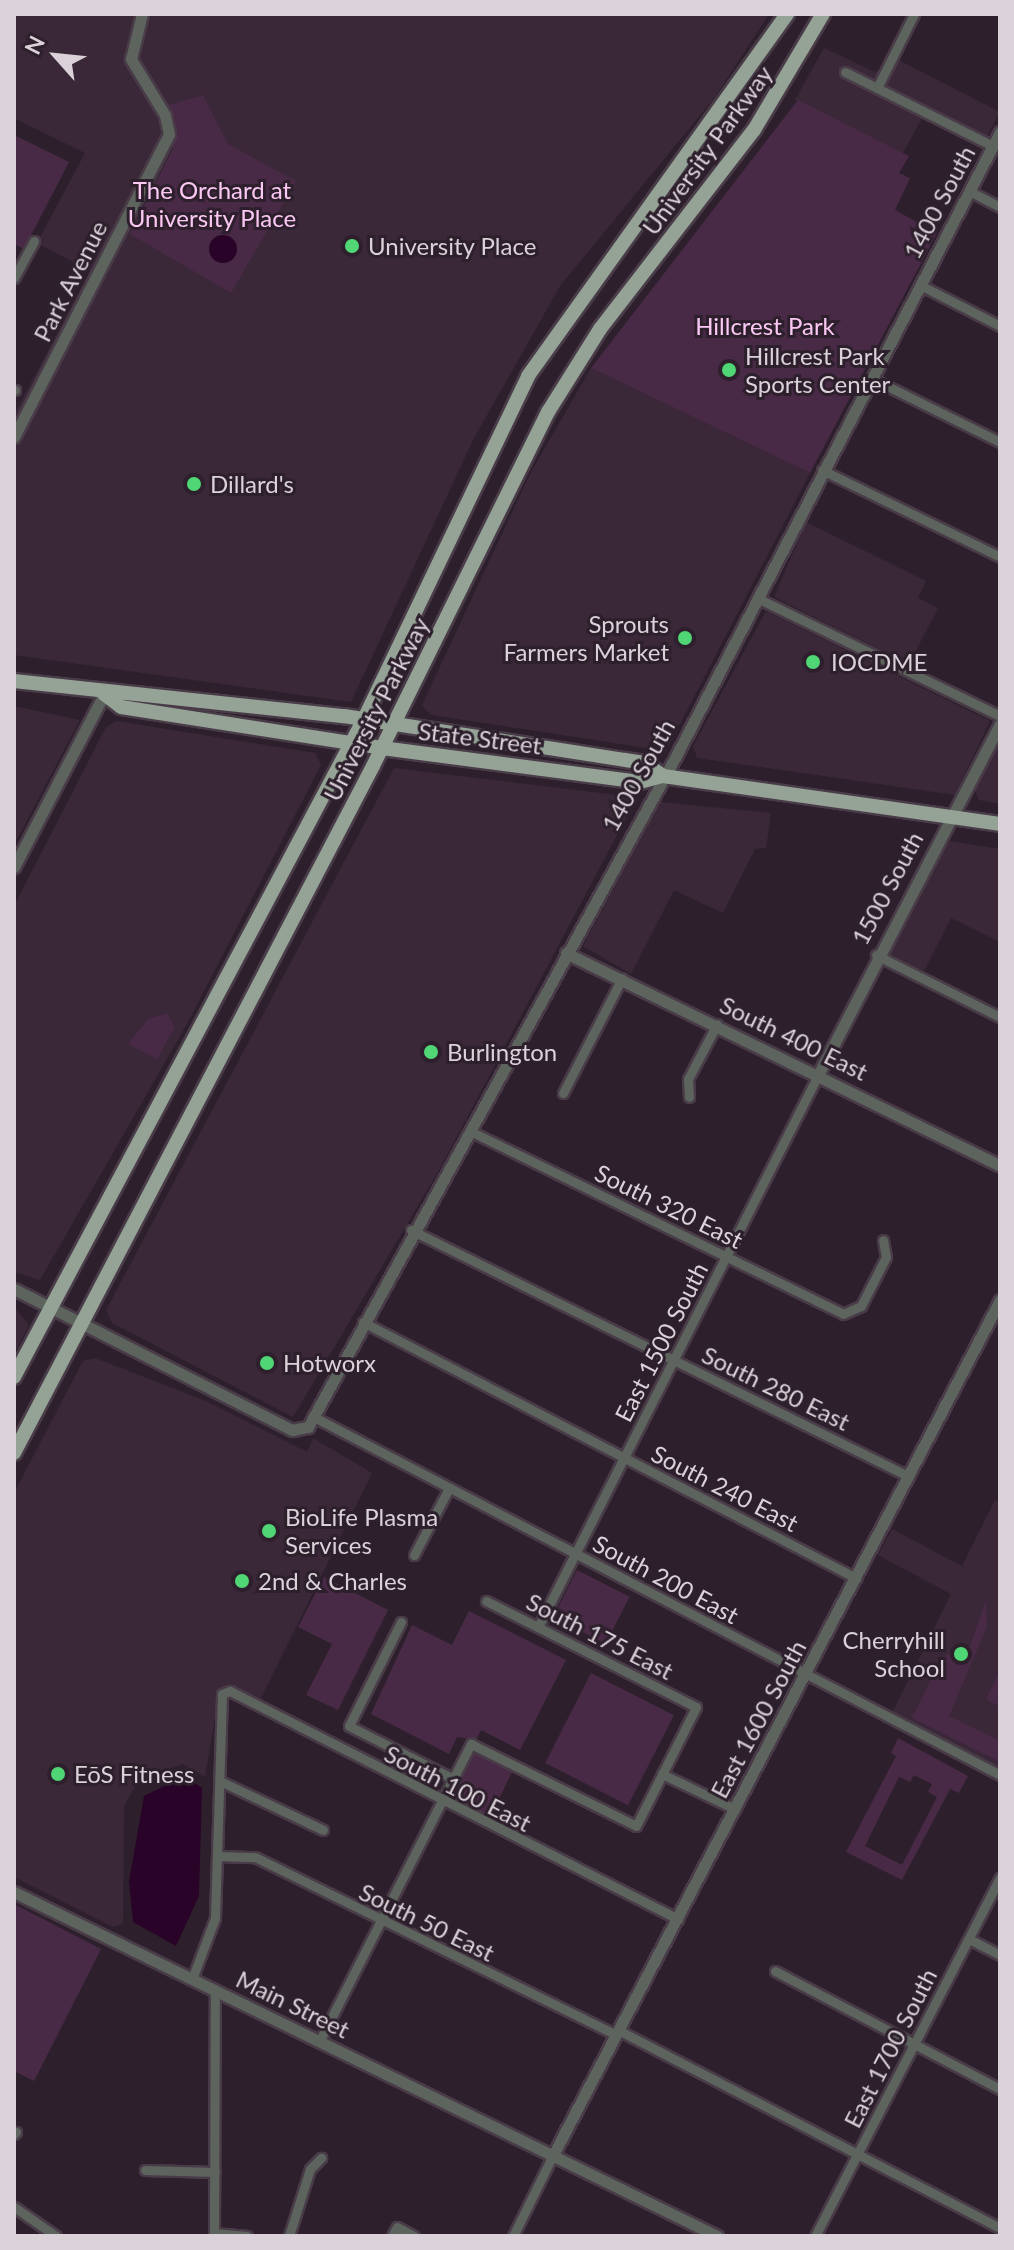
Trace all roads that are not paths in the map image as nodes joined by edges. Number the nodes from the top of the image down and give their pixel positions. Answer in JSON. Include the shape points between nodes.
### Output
{"nodes":[{"id":1,"x":142,"y":14,"type":"edge"},
{"id":2,"x":787,"y":14,"type":"edge"},
{"id":3,"x":823,"y":14,"type":"edge"},
{"id":4,"x":914,"y":14,"type":"edge"},
{"id":5,"x":845,"y":72,"type":"dead end"},
{"id":6,"x":877,"y":88,"type":"junction"},
{"id":7,"x":1000,"y":132,"type":"edge"},
{"id":8,"x":993,"y":146,"type":"junction"},
{"id":9,"x":969,"y":191,"type":"junction"},
{"id":10,"x":1000,"y":207,"type":"edge"},
{"id":11,"x":34,"y":241,"type":"dead end"},
{"id":12,"x":14,"y":251,"type":"edge"},
{"id":13,"x":25,"y":256,"type":"junction"},
{"id":14,"x":14,"y":278,"type":"edge"},
{"id":15,"x":920,"y":285,"type":"junction"},
{"id":16,"x":1000,"y":326,"type":"edge"},
{"id":17,"x":871,"y":378,"type":"junction"},
{"id":18,"x":14,"y":437,"type":"edge"},
{"id":19,"x":1000,"y":442,"type":"edge"},
{"id":20,"x":822,"y":470,"type":"junction"},
{"id":21,"x":1000,"y":557,"type":"edge"},
{"id":22,"x":757,"y":598,"type":"junction"},
{"id":23,"x":14,"y":681,"type":"edge"},
{"id":24,"x":104,"y":694,"type":"junction"},
{"id":25,"x":1000,"y":716,"type":"edge"},
{"id":26,"x":364,"y":719,"type":"junction"},
{"id":27,"x":394,"y":724,"type":"junction"},
{"id":28,"x":1000,"y":724,"type":"edge"},
{"id":29,"x":351,"y":742,"type":"junction"},
{"id":30,"x":382,"y":748,"type":"junction"},
{"id":31,"x":663,"y":776,"type":"junction"},
{"id":32,"x":950,"y":817,"type":"junction"},
{"id":33,"x":1000,"y":824,"type":"edge"},
{"id":34,"x":14,"y":867,"type":"edge"},
{"id":35,"x":566,"y":953,"type":"junction"},
{"id":36,"x":876,"y":955,"type":"junction"},
{"id":37,"x":622,"y":978,"type":"junction"},
{"id":38,"x":1000,"y":1017,"type":"edge"},
{"id":39,"x":717,"y":1024,"type":"junction"},
{"id":40,"x":818,"y":1075,"type":"junction"},
{"id":41,"x":563,"y":1093,"type":"dead end"},
{"id":42,"x":689,"y":1097,"type":"dead end"},
{"id":43,"x":470,"y":1131,"type":"junction"},
{"id":44,"x":1000,"y":1166,"type":"edge"},
{"id":45,"x":411,"y":1230,"type":"junction"},
{"id":46,"x":883,"y":1240,"type":"dead end"},
{"id":47,"x":727,"y":1257,"type":"junction"},
{"id":48,"x":14,"y":1289,"type":"edge"},
{"id":49,"x":1000,"y":1300,"type":"edge"},
{"id":50,"x":51,"y":1308,"type":"junction"},
{"id":51,"x":363,"y":1322,"type":"junction"},
{"id":52,"x":80,"y":1325,"type":"junction"},
{"id":53,"x":674,"y":1360,"type":"junction"},
{"id":54,"x":14,"y":1377,"type":"edge"},
{"id":55,"x":314,"y":1417,"type":"junction"},
{"id":56,"x":14,"y":1453,"type":"edge"},
{"id":57,"x":623,"y":1458,"type":"junction"},
{"id":58,"x":908,"y":1476,"type":"junction"},
{"id":59,"x":449,"y":1488,"type":"junction"},
{"id":60,"x":414,"y":1555,"type":"dead end"},
{"id":61,"x":576,"y":1555,"type":"junction"},
{"id":62,"x":856,"y":1578,"type":"junction"},
{"id":63,"x":486,"y":1601,"type":"dead end"},
{"id":64,"x":401,"y":1622,"type":"dead end"},
{"id":65,"x":538,"y":1627,"type":"junction"},
{"id":66,"x":804,"y":1678,"type":"junction"},
{"id":67,"x":662,"y":1774,"type":"junction"},
{"id":68,"x":1000,"y":1775,"type":"edge"},
{"id":69,"x":454,"y":1779,"type":"junction"},
{"id":70,"x":220,"y":1781,"type":"junction"},
{"id":71,"x":442,"y":1804,"type":"junction"},
{"id":72,"x":735,"y":1809,"type":"junction"},
{"id":73,"x":323,"y":1830,"type":"dead end"},
{"id":74,"x":218,"y":1856,"type":"junction"},
{"id":75,"x":1000,"y":1878,"type":"edge"},
{"id":76,"x":14,"y":1892,"type":"edge"},
{"id":77,"x":678,"y":1919,"type":"junction"},
{"id":78,"x":381,"y":1923,"type":"junction"},
{"id":79,"x":969,"y":1939,"type":"junction"},
{"id":80,"x":1000,"y":1955,"type":"edge"},
{"id":81,"x":775,"y":1971,"type":"dead end"},
{"id":82,"x":192,"y":1979,"type":"junction"},
{"id":83,"x":215,"y":1991,"type":"junction"},
{"id":84,"x":619,"y":2033,"type":"junction"},
{"id":85,"x":319,"y":2042,"type":"junction"},
{"id":86,"x":915,"y":2045,"type":"junction"},
{"id":87,"x":1000,"y":2089,"type":"edge"},
{"id":88,"x":860,"y":2152,"type":"junction"},
{"id":89,"x":552,"y":2157,"type":"junction"},
{"id":90,"x":321,"y":2158,"type":"dead end"},
{"id":91,"x":145,"y":2170,"type":"dead end"},
{"id":92,"x":215,"y":2172,"type":"junction"},
{"id":93,"x":14,"y":2207,"type":"edge"},
{"id":94,"x":1000,"y":2228,"type":"edge"},
{"id":95,"x":394,"y":2232,"type":"edge"},
{"id":96,"x":214,"y":2235,"type":"edge"},
{"id":97,"x":56,"y":2236,"type":"edge"},
{"id":98,"x":247,"y":2236,"type":"edge"},
{"id":99,"x":289,"y":2236,"type":"edge"},
{"id":100,"x":414,"y":2236,"type":"edge"},
{"id":101,"x":513,"y":2236,"type":"edge"},
{"id":102,"x":717,"y":2236,"type":"edge"},
{"id":103,"x":815,"y":2236,"type":"edge"}],
"edges":[{"from":1,"to":18,"type":"street","name":"Park Avenue","via":[[129,41],[131,59],[165,115],[169,134]]},
{"from":2,"to":26,"type":"main road","name":"University Parkway","via":[[544,349],[494,437]]},
{"from":3,"to":27,"type":"main road","name":"University Parkway","via":[[754,130],[565,384]]},
{"from":4,"to":6,"type":"street"},
{"from":5,"to":6,"type":"street"},
{"from":6,"to":8,"type":"street"},
{"from":7,"to":8,"type":"street","name":"1400 South"},
{"from":8,"to":9,"type":"street","name":"1400 South"},
{"from":9,"to":10,"type":"street"},
{"from":9,"to":15,"type":"street","name":"1400 South"},
{"from":11,"to":13,"type":"street"},
{"from":12,"to":13,"type":"street"},
{"from":13,"to":14,"type":"street"},
{"from":15,"to":16,"type":"street"},
{"from":15,"to":17,"type":"street","name":"1400 South"},
{"from":17,"to":19,"type":"street"},
{"from":17,"to":20,"type":"street","name":"1400 South"},
{"from":20,"to":21,"type":"street"},
{"from":20,"to":22,"type":"street","name":"1400 South"},
{"from":22,"to":25,"type":"street"},
{"from":22,"to":31,"type":"street","name":"1400 South"},
{"from":23,"to":24,"type":"main road","name":"State Street"},
{"from":24,"to":26,"type":"main road","name":"State Street","via":[[128,687]]},
{"from":24,"to":29,"type":"main road","name":"State Street","via":[[121,707]]},
{"from":24,"to":34,"type":"street"},
{"from":26,"to":27,"type":"main road","name":"State Street"},
{"from":26,"to":29,"type":"main road","name":"University Parkway"},
{"from":27,"to":30,"type":"main road","name":"University Parkway"},
{"from":27,"to":31,"type":"main road","name":"State Street","via":[[644,763]]},
{"from":28,"to":32,"type":"street","name":"1500 South"},
{"from":29,"to":30,"type":"main road","name":"State Street"},
{"from":29,"to":50,"type":"main road","name":"University Parkway"},
{"from":30,"to":31,"type":"main road","name":"State Street","via":[[640,782]]},
{"from":30,"to":52,"type":"main road","name":"University Parkway"},
{"from":31,"to":32,"type":"main road","name":"State Street"},
{"from":31,"to":35,"type":"street","name":"1400 South"},
{"from":32,"to":33,"type":"main road","name":"State Street"},
{"from":32,"to":36,"type":"street","name":"1500 South"},
{"from":35,"to":37,"type":"street","name":"South 400 East"},
{"from":35,"to":43,"type":"street","name":"1400 South"},
{"from":36,"to":38,"type":"street"},
{"from":36,"to":40,"type":"street","name":"1500 South"},
{"from":37,"to":39,"type":"street","name":"South 400 East"},
{"from":37,"to":41,"type":"street"},
{"from":39,"to":40,"type":"street","name":"South 400 East"},
{"from":39,"to":42,"type":"street","via":[[688,1079]]},
{"from":40,"to":44,"type":"street","name":"South 400 East"},
{"from":40,"to":47,"type":"street","name":"East 1500 South"},
{"from":43,"to":45,"type":"street","name":"1400 South"},
{"from":43,"to":47,"type":"street","name":"South 320 East"},
{"from":45,"to":51,"type":"street","name":"1400 South"},
{"from":45,"to":53,"type":"street","name":"South 280 East"},
{"from":46,"to":47,"type":"street","name":"South 320 East","via":[[886,1257],[851,1314]]},
{"from":47,"to":53,"type":"street","name":"East 1500 South"},
{"from":48,"to":50,"type":"street"},
{"from":49,"to":58,"type":"street","name":"East 1600 South"},
{"from":50,"to":52,"type":"street"},
{"from":50,"to":54,"type":"main road","name":"University Parkway"},
{"from":51,"to":55,"type":"street","name":"1400 South"},
{"from":51,"to":57,"type":"street","name":"South 240 East"},
{"from":52,"to":55,"type":"street","name":"1400 South","via":[[302,1431]]},
{"from":52,"to":56,"type":"main road","name":"University Parkway"},
{"from":53,"to":57,"type":"street","name":"East 1500 South"},
{"from":53,"to":58,"type":"street","name":"South 280 East"},
{"from":55,"to":59,"type":"street","name":"South 200 East"},
{"from":57,"to":61,"type":"street","name":"East 1500 South"},
{"from":57,"to":62,"type":"street","name":"South 240 East"},
{"from":58,"to":62,"type":"street","name":"East 1600 South"},
{"from":59,"to":60,"type":"street"},
{"from":59,"to":61,"type":"street","name":"South 200 East"},
{"from":61,"to":65,"type":"street","name":"East 1500 South"},
{"from":61,"to":66,"type":"street","name":"South 200 East"},
{"from":62,"to":66,"type":"street","name":"East 1600 South"},
{"from":63,"to":65,"type":"street","name":"South 175 East"},
{"from":64,"to":69,"type":"street","via":[[349,1726]]},
{"from":65,"to":67,"type":"street","name":"South 175 East","via":[[696,1707]]},
{"from":66,"to":68,"type":"street","name":"South 200 East"},
{"from":66,"to":72,"type":"street","name":"East 1600 South"},
{"from":67,"to":69,"type":"street","via":[[636,1826],[471,1744]]},
{"from":67,"to":72,"type":"street"},
{"from":69,"to":71,"type":"street"},
{"from":70,"to":71,"type":"street","name":"South 100 East","via":[[222,1694],[265,1708]]},
{"from":70,"to":73,"type":"street"},
{"from":70,"to":74,"type":"street"},
{"from":71,"to":77,"type":"street","name":"South 100 East"},
{"from":71,"to":78,"type":"street"},
{"from":72,"to":77,"type":"street","name":"East 1600 South"},
{"from":74,"to":78,"type":"street","name":"South 50 East","via":[[255,1857]]},
{"from":74,"to":82,"type":"street","via":[[215,1918]]},
{"from":75,"to":79,"type":"street","name":"East 1700 South"},
{"from":76,"to":82,"type":"street","name":"Main Street"},
{"from":77,"to":84,"type":"street","name":"East 1600 South"},
{"from":78,"to":84,"type":"street","name":"South 50 East"},
{"from":78,"to":85,"type":"street"},
{"from":79,"to":80,"type":"street"},
{"from":79,"to":86,"type":"street","name":"East 1700 South"},
{"from":81,"to":86,"type":"street"},
{"from":82,"to":83,"type":"street","name":"Main Street"},
{"from":83,"to":85,"type":"street","name":"Main Street"},
{"from":83,"to":92,"type":"street"},
{"from":84,"to":88,"type":"street","name":"South 50 East"},
{"from":84,"to":89,"type":"street","name":"East 1600 South"},
{"from":85,"to":89,"type":"street","name":"Main Street"},
{"from":86,"to":87,"type":"street"},
{"from":86,"to":88,"type":"street","name":"East 1700 South"},
{"from":88,"to":94,"type":"street","name":"South 50 East"},
{"from":88,"to":103,"type":"street","name":"East 1700 South"},
{"from":89,"to":101,"type":"street"},
{"from":89,"to":102,"type":"street","name":"Main Street"},
{"from":90,"to":99,"type":"street","via":[[310,2169]]},
{"from":91,"to":92,"type":"street"},
{"from":92,"to":96,"type":"street"},
{"from":93,"to":97,"type":"street"},
{"from":95,"to":100,"type":"street"},
{"from":96,"to":98,"type":"street"}]}
